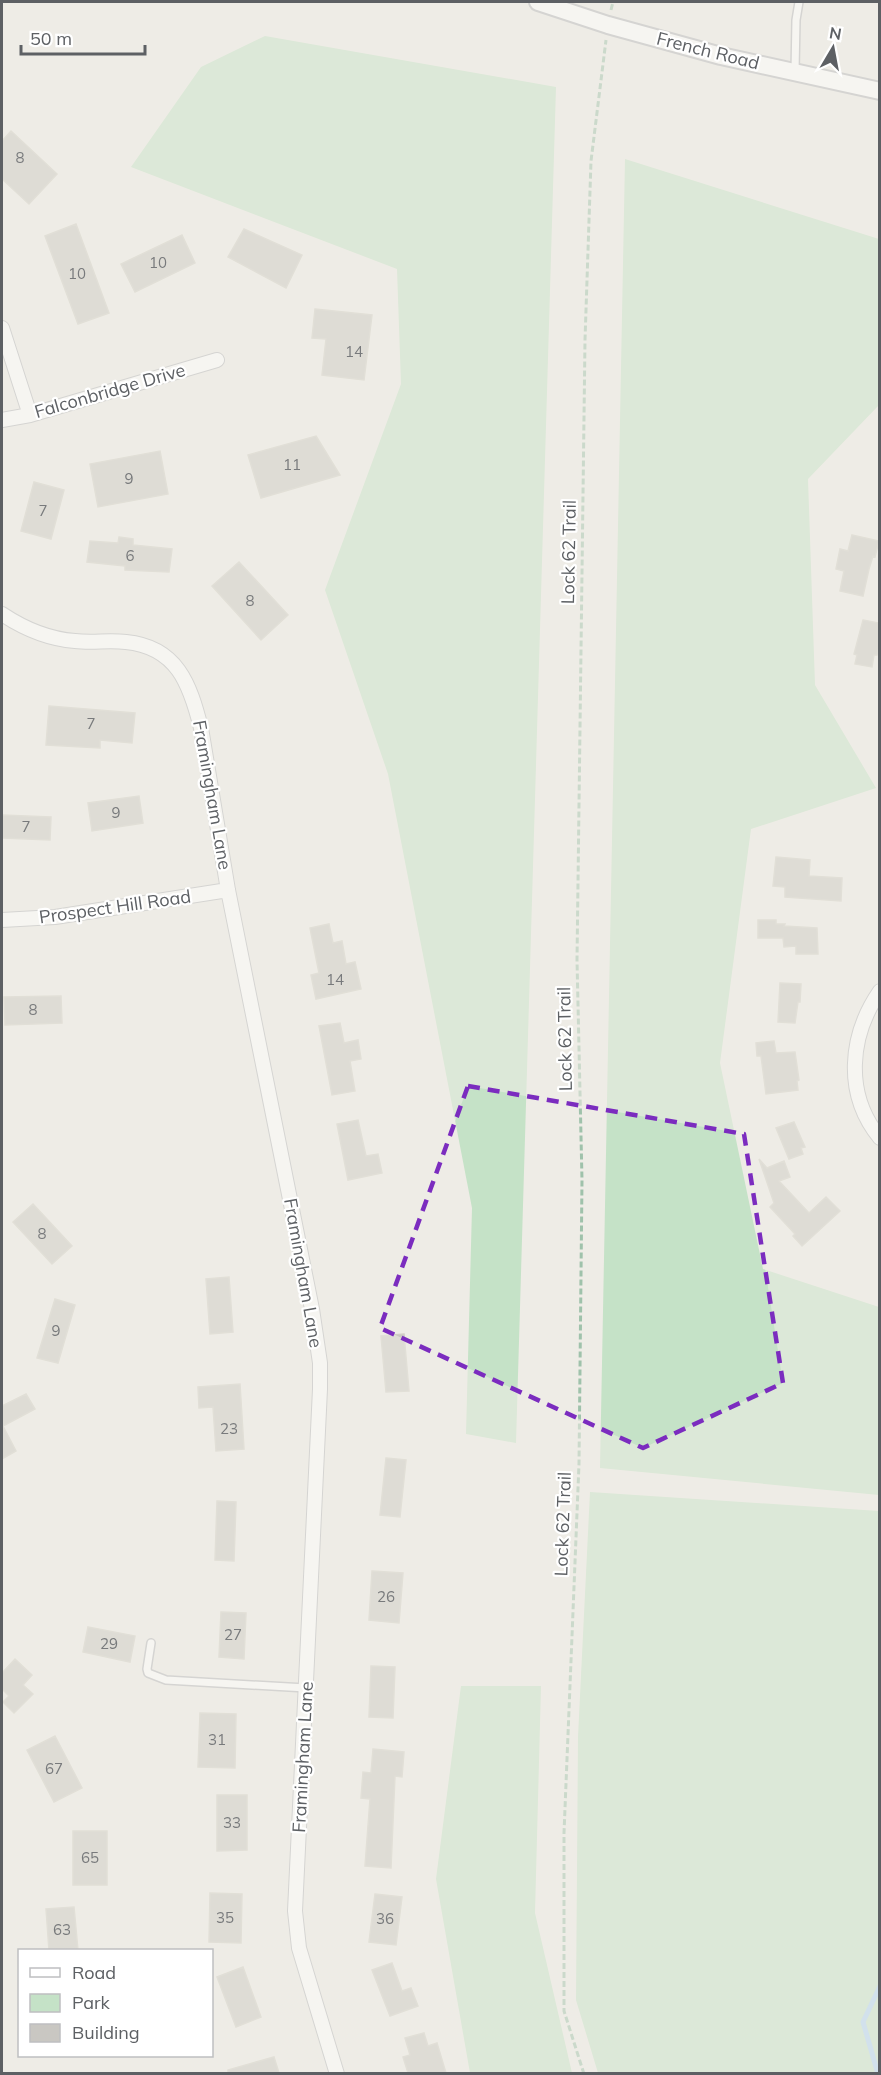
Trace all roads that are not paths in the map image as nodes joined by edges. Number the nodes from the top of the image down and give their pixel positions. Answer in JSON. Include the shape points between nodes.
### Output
{"nodes":[{"id":1,"x":538,"y":2,"type":"edge"},
{"id":2,"x":799,"y":2,"type":"edge"},
{"id":3,"x":795,"y":73,"type":"junction"},
{"id":4,"x":879,"y":92,"type":"edge"},
{"id":5,"x":2,"y":328,"type":"edge"},
{"id":6,"x":217,"y":360,"type":"dead end"},
{"id":7,"x":30,"y":415,"type":"junction"},
{"id":8,"x":2,"y":420,"type":"edge"},
{"id":9,"x":2,"y":614,"type":"edge"},
{"id":10,"x":228,"y":890,"type":"junction"},
{"id":11,"x":2,"y":920,"type":"edge"},
{"id":12,"x":879,"y":991,"type":"edge"},
{"id":13,"x":879,"y":1138,"type":"edge"},
{"id":14,"x":151,"y":1643,"type":"dead end"},
{"id":15,"x":306,"y":1688,"type":"junction"},
{"id":16,"x":337,"y":2073,"type":"edge"}],
"edges":[{"from":1,"to":3,"type":"street","name":"French Road","via":[[608,25]]},
{"from":2,"to":3,"type":"lane"},
{"from":3,"to":4,"type":"street","name":"French Road"},
{"from":5,"to":7,"type":"street"},
{"from":6,"to":7,"type":"street","name":"Falconbridge Drive"},
{"from":7,"to":8,"type":"street","name":"Falconbridge Drive"},
{"from":9,"to":10,"type":"street","name":"Framingham Lane","via":[[51,637],[143,645],[166,656],[176,666],[190,692],[201,728]]},
{"from":10,"to":11,"type":"street","name":"Prospect Hill Road","via":[[55,917]]},
{"from":10,"to":15,"type":"street","name":"Framingham Lane","via":[[320,1364]]},
{"from":12,"to":13,"type":"street","via":[[858,1035],[854,1073],[862,1108]]},
{"from":14,"to":15,"type":"lane","via":[[148,1674],[166,1680]]},
{"from":15,"to":16,"type":"street","name":"Framingham Lane","via":[[296,1929]]}]}
